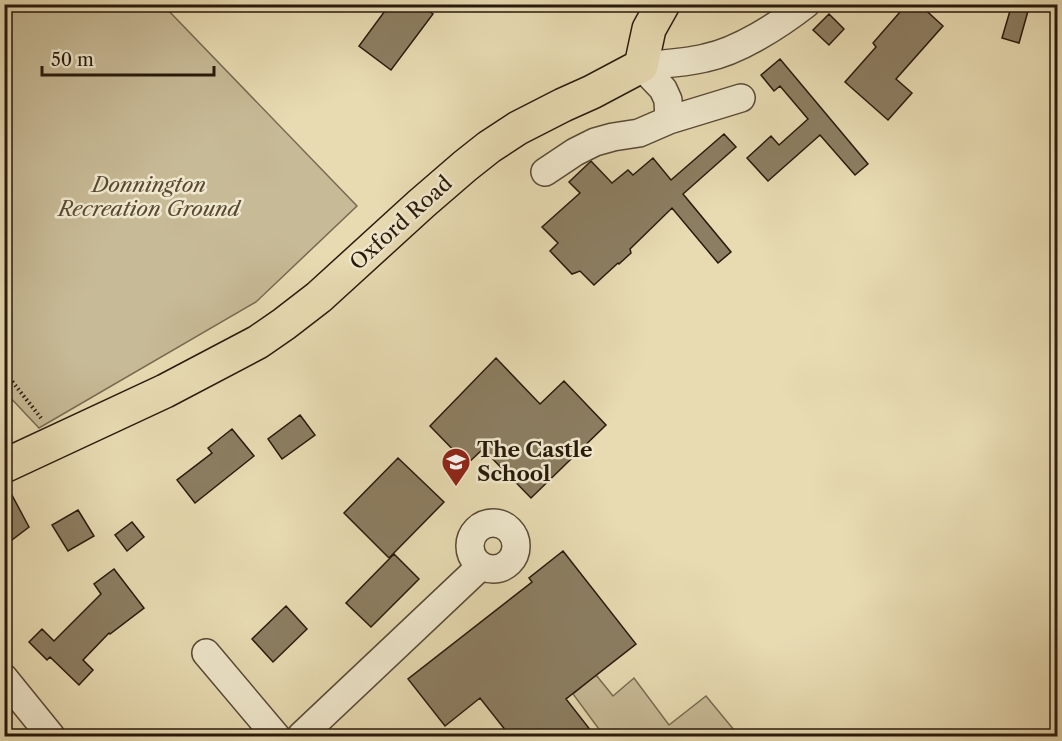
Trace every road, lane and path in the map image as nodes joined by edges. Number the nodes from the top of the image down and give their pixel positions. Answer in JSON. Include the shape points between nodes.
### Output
{"nodes":[{"id":1,"x":663,"y":4,"type":"edge"},
{"id":2,"x":806,"y":4,"type":"edge"},
{"id":3,"x":641,"y":66,"type":"junction"},
{"id":4,"x":741,"y":98,"type":"dead end"},
{"id":5,"x":669,"y":120,"type":"junction"},
{"id":6,"x":544,"y":172,"type":"dead end"},
{"id":7,"x":4,"y":371,"type":"edge"},
{"id":8,"x":59,"y":441,"type":"junction"},
{"id":9,"x":4,"y":466,"type":"edge"},
{"id":10,"x":481,"y":566,"type":"dead end"},
{"id":11,"x":206,"y":653,"type":"dead end"},
{"id":12,"x":4,"y":678,"type":"edge"},
{"id":13,"x":51,"y":736,"type":"edge"},
{"id":14,"x":276,"y":736,"type":"edge"},
{"id":15,"x":301,"y":736,"type":"edge"}],
"edges":[{"from":1,"to":3,"type":"main road","via":[[649,29]]},
{"from":2,"to":3,"type":"street","name":"Oxford Road","via":[[761,35],[720,54]]},
{"from":3,"to":5,"type":"street","via":[[663,89]]},
{"from":3,"to":8,"type":"main road","name":"Oxford Road","via":[[518,128],[489,147],[319,297],[258,342]]},
{"from":4,"to":5,"type":"street"},
{"from":5,"to":6,"type":"street","via":[[639,133],[595,142]]},
{"from":7,"to":8,"type":"path"},
{"from":8,"to":9,"type":"main road","name":"Oxford Road"},
{"from":10,"to":15,"type":"street"},
{"from":11,"to":14,"type":"street"},
{"from":12,"to":13,"type":"street"}]}
